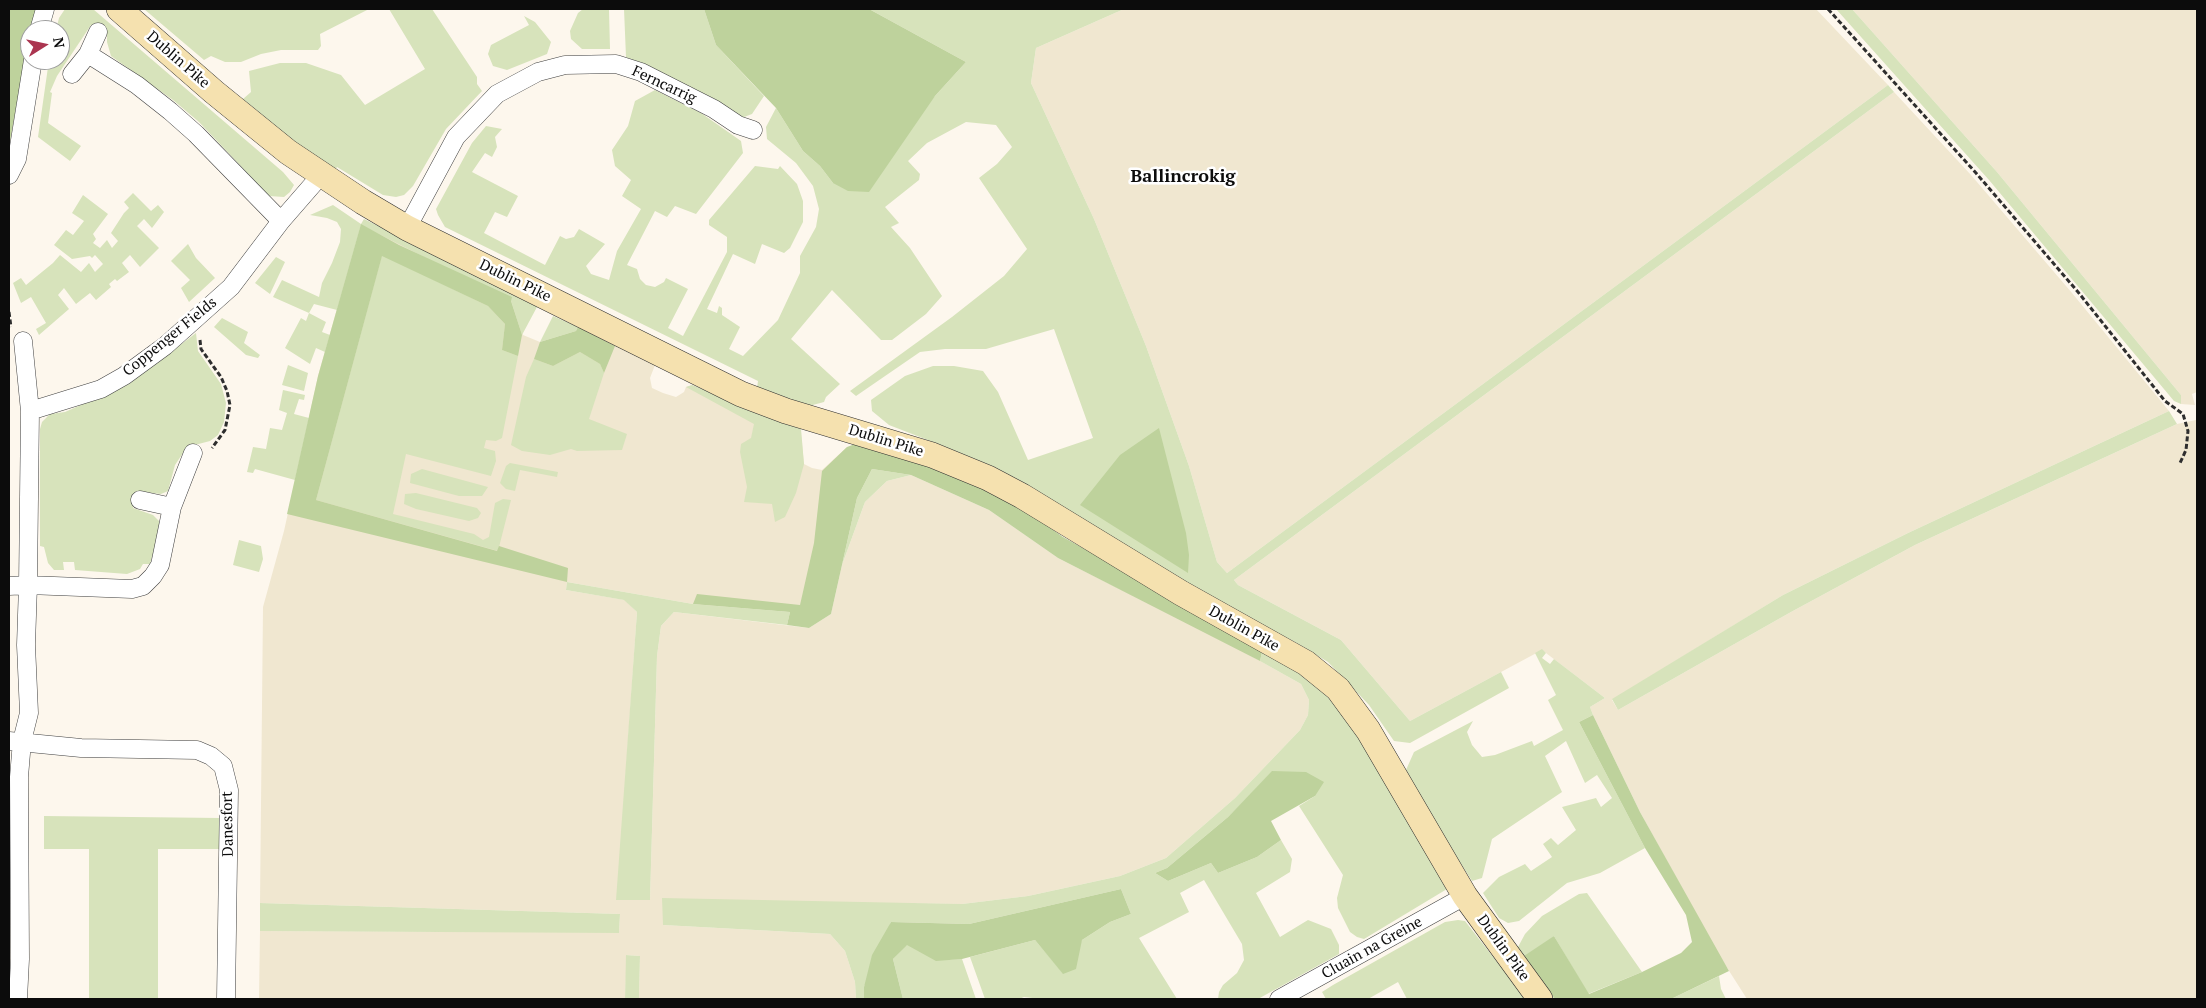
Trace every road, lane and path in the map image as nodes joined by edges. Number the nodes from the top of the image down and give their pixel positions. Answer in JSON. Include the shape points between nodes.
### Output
{"nodes":[{"id":1,"x":120,"y":9,"type":"edge"},
{"id":2,"x":1828,"y":9,"type":"edge"},
{"id":3,"x":98,"y":32,"type":"dead end"},
{"id":4,"x":88,"y":54,"type":"junction"},
{"id":5,"x":31,"y":70,"type":"edge"},
{"id":6,"x":72,"y":74,"type":"dead end"},
{"id":7,"x":753,"y":130,"type":"dead end"},
{"id":8,"x":9,"y":175,"type":"edge"},
{"id":9,"x":321,"y":175,"type":"junction"},
{"id":10,"x":281,"y":221,"type":"junction"},
{"id":11,"x":407,"y":228,"type":"junction"},
{"id":12,"x":191,"y":323,"type":"junction"},
{"id":13,"x":23,"y":341,"type":"dead end"},
{"id":14,"x":30,"y":411,"type":"junction"},
{"id":15,"x":193,"y":453,"type":"joint"},
{"id":16,"x":2180,"y":463,"type":"dead end"},
{"id":17,"x":140,"y":500,"type":"dead end"},
{"id":18,"x":172,"y":507,"type":"junction"},
{"id":19,"x":9,"y":586,"type":"edge"},
{"id":20,"x":28,"y":586,"type":"junction"},
{"id":21,"x":15,"y":741,"type":"edge"},
{"id":22,"x":1465,"y":896,"type":"junction"},
{"id":23,"x":15,"y":959,"type":"edge"},
{"id":24,"x":18,"y":999,"type":"edge"},
{"id":25,"x":226,"y":999,"type":"edge"},
{"id":26,"x":1279,"y":999,"type":"edge"},
{"id":27,"x":1540,"y":999,"type":"edge"}],
"edges":[{"from":1,"to":9,"type":"street","name":"Dublin Pike","via":[[222,98]]},
{"from":2,"to":16,"type":"path","via":[[2078,292],[2164,402],[2183,414],[2188,431],[2186,450]]},
{"from":3,"to":4,"type":"street"},
{"from":4,"to":6,"type":"street"},
{"from":4,"to":10,"type":"street","via":[[137,85],[170,111]]},
{"from":5,"to":8,"type":"street","via":[[17,159]]},
{"from":7,"to":11,"type":"street","name":"Ferncarrig","via":[[641,72],[616,64],[565,65],[538,72],[497,94],[456,137]]},
{"from":9,"to":10,"type":"street","name":"Coppenger Fields"},
{"from":9,"to":11,"type":"street","name":"Dublin Pike"},
{"from":10,"to":12,"type":"street","name":"Coppenger Fields","via":[[230,287]]},
{"from":11,"to":22,"type":"street","name":"Dublin Pike","via":[[741,394],[786,411],[932,455],[988,478],[1306,663],[1338,689],[1368,730]]},
{"from":12,"to":14,"type":"street","name":"Coppenger Fields","via":[[131,371],[101,388]]},
{"from":12,"to":15,"type":"path","via":[[200,332],[201,349],[221,377],[230,405],[225,430],[208,454]]},
{"from":13,"to":14,"type":"street"},
{"from":14,"to":20,"type":"street"},
{"from":15,"to":18,"type":"street"},
{"from":17,"to":18,"type":"street"},
{"from":18,"to":20,"type":"street","via":[[160,564],[143,586],[132,589]]},
{"from":19,"to":20,"type":"street"},
{"from":20,"to":21,"type":"street","via":[[29,713]]},
{"from":21,"to":23,"type":"street","via":[[19,777]]},
{"from":21,"to":25,"type":"street","name":"Danesfort","via":[[81,748],[197,750],[223,766],[229,790]]},
{"from":22,"to":26,"type":"street","name":"Cluain na Greine"},
{"from":22,"to":27,"type":"street","name":"Dublin Pike"},
{"from":23,"to":24,"type":"street"}]}
